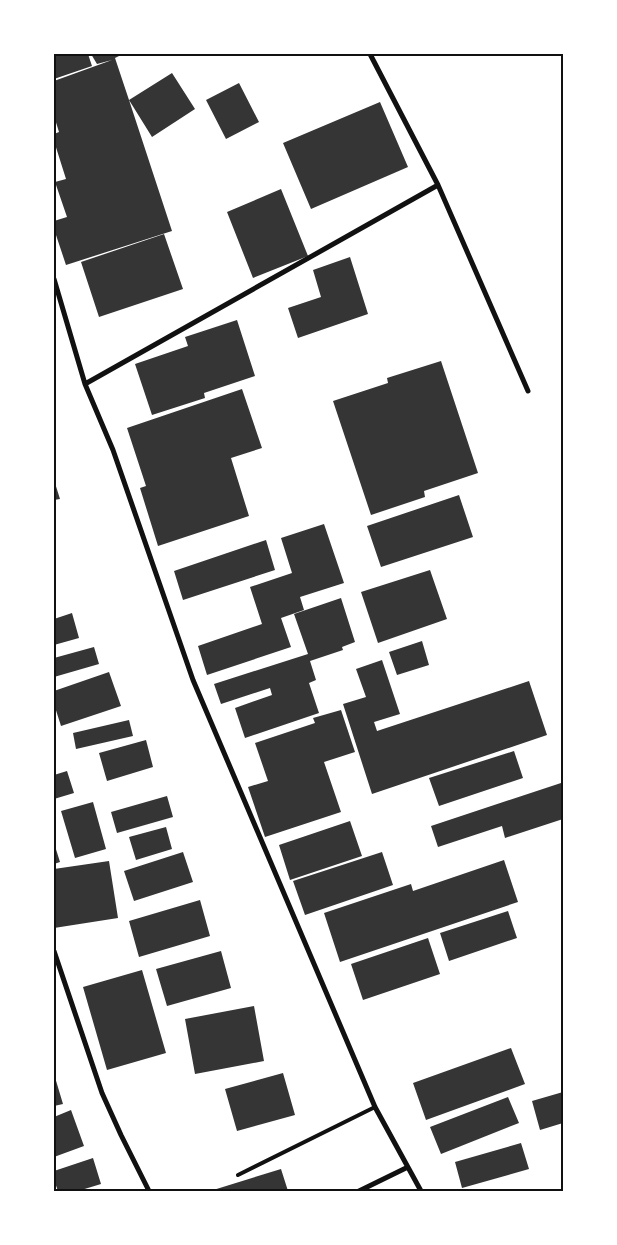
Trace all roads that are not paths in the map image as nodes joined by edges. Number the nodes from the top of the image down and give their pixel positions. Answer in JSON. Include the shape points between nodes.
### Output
{"nodes":[{"id":1,"x":370,"y":54,"type":"edge"},
{"id":2,"x":438,"y":185,"type":"junction"},
{"id":3,"x":54,"y":279,"type":"edge"},
{"id":4,"x":85,"y":384,"type":"junction"},
{"id":5,"x":528,"y":391,"type":"dead end"},
{"id":6,"x":54,"y":951,"type":"edge"},
{"id":7,"x":375,"y":1108,"type":"junction"},
{"id":8,"x":408,"y":1167,"type":"junction"},
{"id":9,"x":238,"y":1175,"type":"dead end"},
{"id":10,"x":149,"y":1191,"type":"edge"},
{"id":11,"x":359,"y":1191,"type":"edge"},
{"id":12,"x":422,"y":1191,"type":"edge"}],
"edges":[{"from":1,"to":2,"type":"street"},
{"from":2,"to":4,"type":"street"},
{"from":2,"to":5,"type":"street"},
{"from":3,"to":4,"type":"street"},
{"from":4,"to":7,"type":"street","via":[[113,450],[193,680]]},
{"from":6,"to":10,"type":"street","via":[[102,1093]]},
{"from":7,"to":8,"type":"street"},
{"from":7,"to":9,"type":"lane"},
{"from":8,"to":11,"type":"street"},
{"from":8,"to":12,"type":"street"}]}
